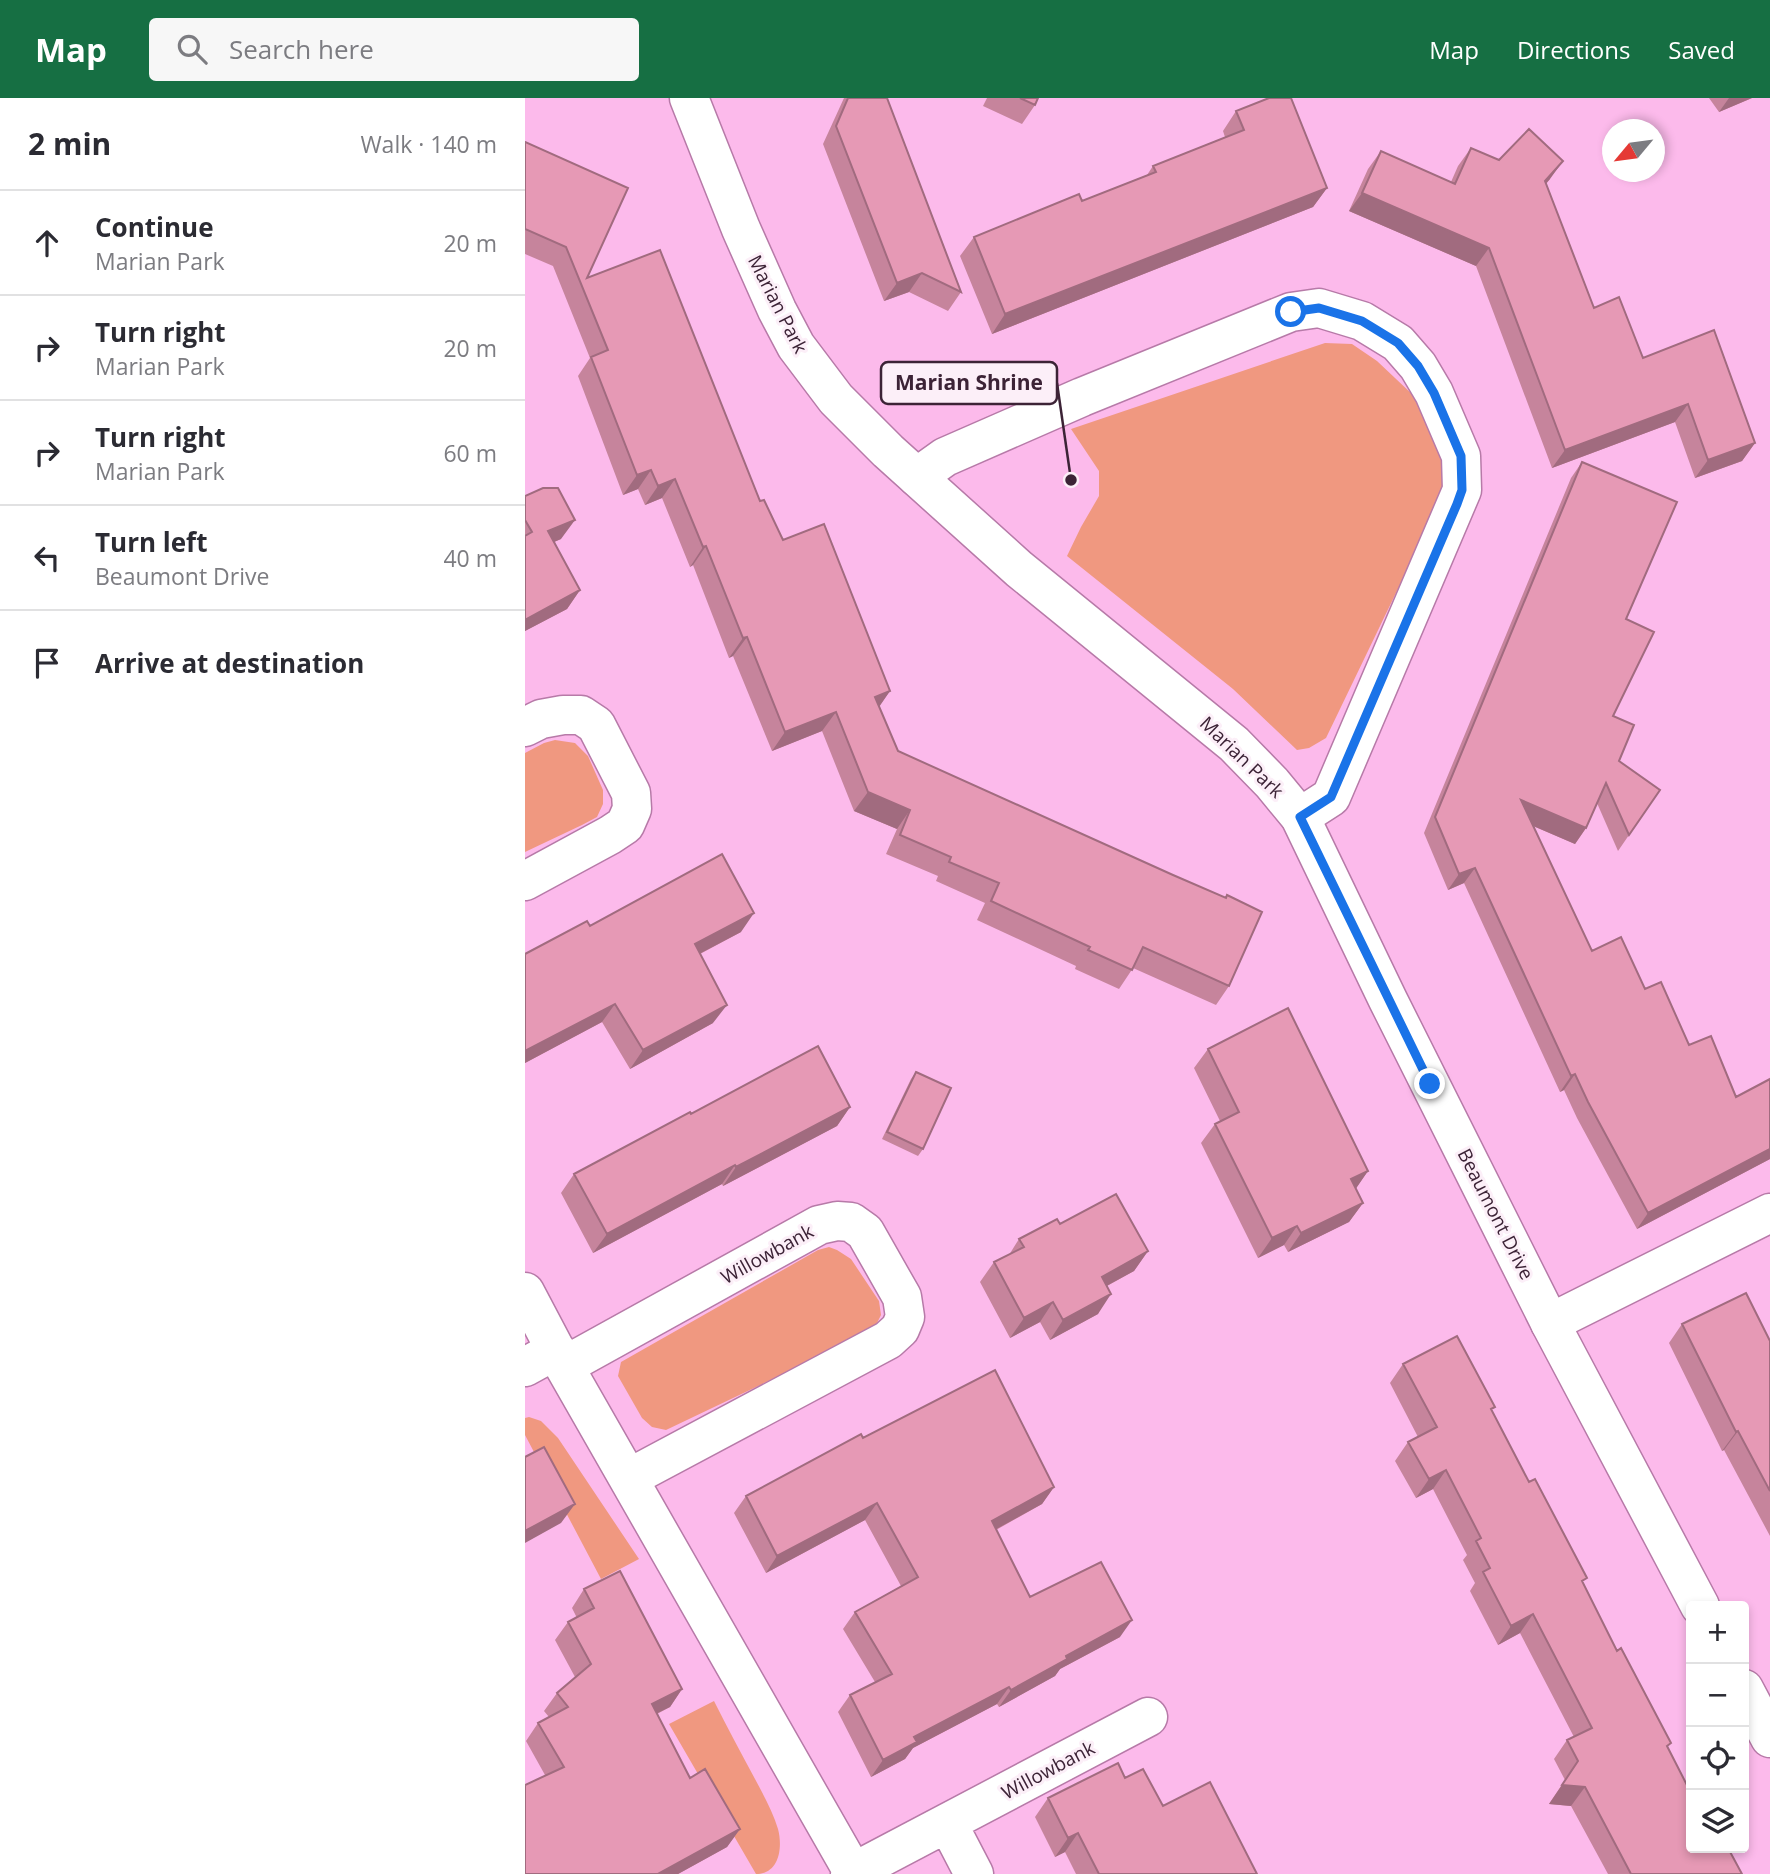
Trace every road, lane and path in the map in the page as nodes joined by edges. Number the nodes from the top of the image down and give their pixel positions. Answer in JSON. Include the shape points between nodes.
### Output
{"nodes":[{"id":1,"x":689,"y":98,"type":"edge"},
{"id":2,"x":918,"y":477,"type":"junction"},
{"id":3,"x":525,"y":727,"type":"edge"},
{"id":4,"x":1300,"y":817,"type":"junction"},
{"id":5,"x":525,"y":881,"type":"edge"},
{"id":6,"x":1770,"y":1213,"type":"edge"},
{"id":7,"x":525,"y":1292,"type":"edge"},
{"id":8,"x":1551,"y":1323,"type":"junction"},
{"id":9,"x":549,"y":1361,"type":"edge"},
{"id":10,"x":629,"y":1478,"type":"junction"},
{"id":11,"x":1697,"y":1601,"type":"edge"},
{"id":12,"x":1749,"y":1698,"type":"edge"},
{"id":13,"x":1148,"y":1717,"type":"dead end"},
{"id":14,"x":1770,"y":1738,"type":"edge"},
{"id":15,"x":947,"y":1824,"type":"junction"},
{"id":16,"x":851,"y":1873,"type":"edge"},
{"id":17,"x":974,"y":1874,"type":"edge"}],
"edges":[{"from":1,"to":2,"type":"street","name":"Marian Park","via":[[741,229],[796,346],[836,399]]},
{"from":2,"to":4,"type":"street","name":"Marian Park","via":[[1019,569],[1234,744]]},
{"from":2,"to":4,"type":"street","via":[[945,457],[1291,312],[1319,308],[1362,321],[1398,343],[1434,393],[1461,456],[1462,490],[1331,797]]},
{"from":3,"to":5,"type":"street","via":[[563,715],[581,715],[596,725],[631,793],[632,809],[625,825]]},
{"from":4,"to":8,"type":"street","name":"Beaumont Drive"},
{"from":6,"to":8,"type":"street"},
{"from":7,"to":9,"type":"street","name":"Willowbank"},
{"from":8,"to":11,"type":"street","name":"Beaumont Drive"},
{"from":9,"to":10,"type":"street","name":"Willowbank"},
{"from":9,"to":10,"type":"street","name":"Willowbank","via":[[820,1225],[851,1222],[865,1232],[902,1297],[905,1317],[900,1329],[888,1340]]},
{"from":10,"to":16,"type":"street","name":"Willowbank"},
{"from":12,"to":14,"type":"street"},
{"from":13,"to":15,"type":"street","name":"Willowbank"},
{"from":15,"to":16,"type":"street","name":"Willowbank"},
{"from":15,"to":17,"type":"street"}]}
